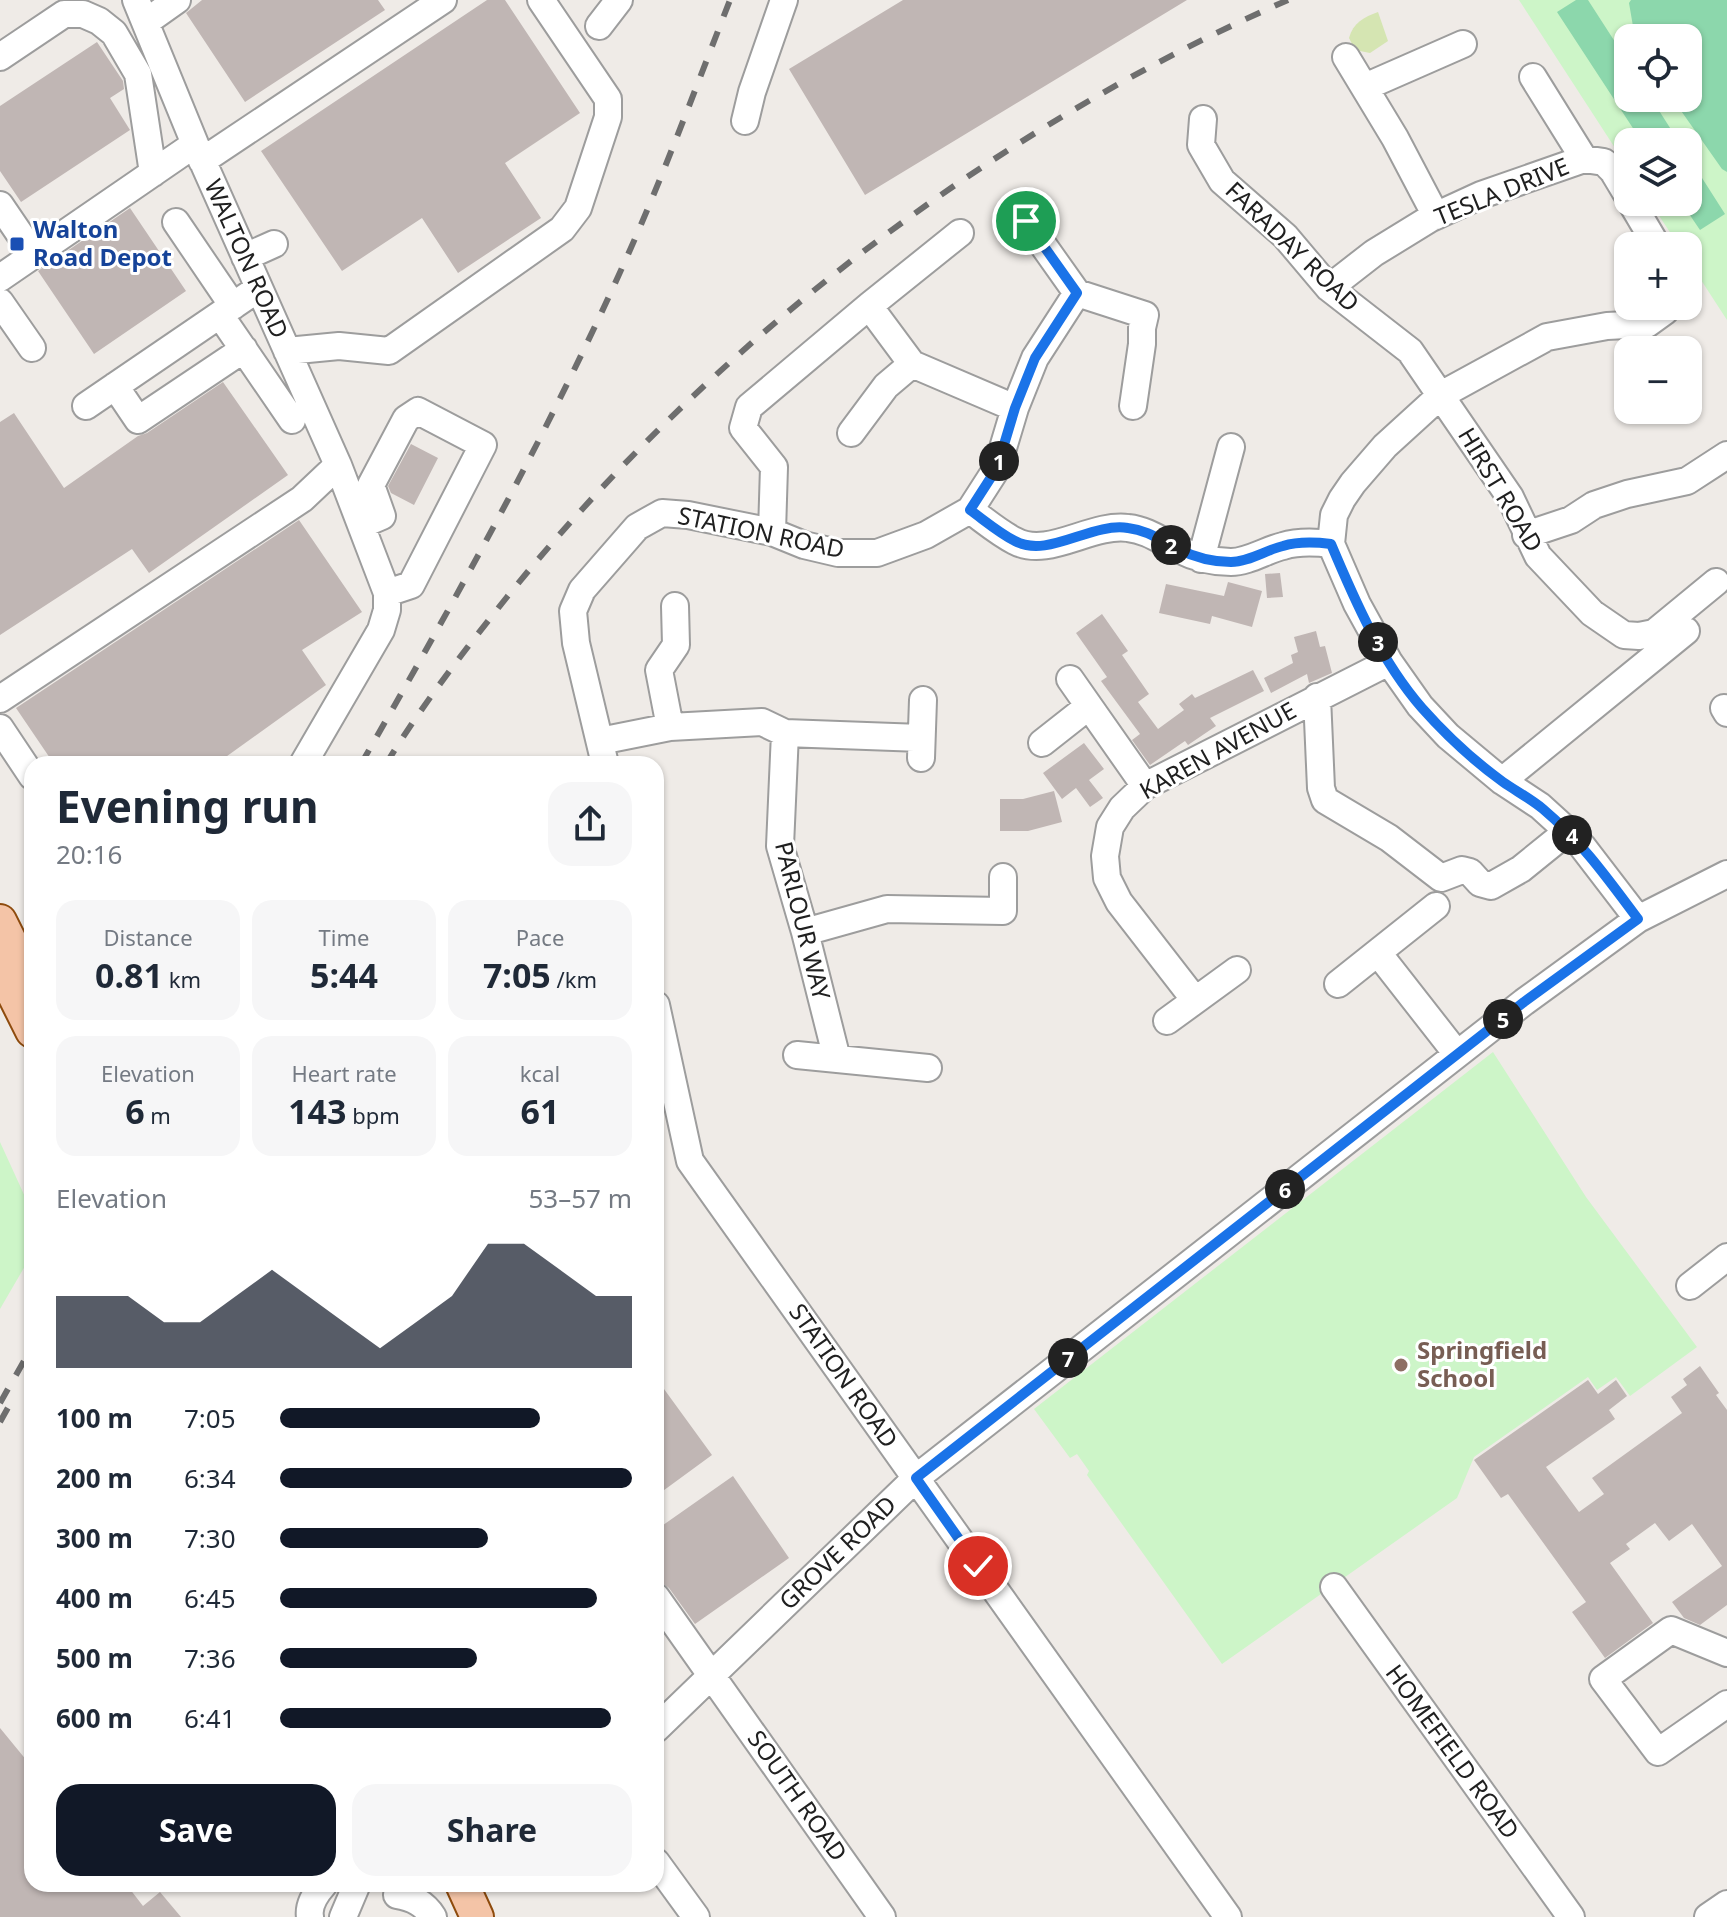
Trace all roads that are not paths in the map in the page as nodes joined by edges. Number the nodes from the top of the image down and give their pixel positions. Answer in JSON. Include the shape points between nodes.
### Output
{"nodes":[{"id":1,"x":177,"y":0,"type":"edge"},
{"id":2,"x":443,"y":0,"type":"edge"},
{"id":3,"x":541,"y":0,"type":"edge"},
{"id":4,"x":619,"y":0,"type":"edge"},
{"id":5,"x":784,"y":0,"type":"edge"},
{"id":6,"x":141,"y":11,"type":"edge"},
{"id":7,"x":599,"y":26,"type":"dead end"},
{"id":8,"x":1463,"y":44,"type":"dead end"},
{"id":9,"x":0,"y":57,"type":"edge"},
{"id":10,"x":1346,"y":57,"type":"dead end"},
{"id":11,"x":1533,"y":77,"type":"dead end"},
{"id":12,"x":1365,"y":87,"type":"junction"},
{"id":13,"x":1203,"y":119,"type":"dead end"},
{"id":14,"x":745,"y":121,"type":"dead end"},
{"id":15,"x":199,"y":153,"type":"junction"},
{"id":16,"x":1584,"y":159,"type":"junction"},
{"id":17,"x":153,"y":173,"type":"junction"},
{"id":18,"x":1614,"y":173,"type":"edge"},
{"id":19,"x":0,"y":205,"type":"edge"},
{"id":20,"x":1436,"y":216,"type":"junction"},
{"id":21,"x":176,"y":222,"type":"dead end"},
{"id":22,"x":960,"y":233,"type":"dead end"},
{"id":23,"x":1027,"y":233,"type":"dead end"},
{"id":24,"x":274,"y":244,"type":"dead end"},
{"id":25,"x":34,"y":255,"type":"junction"},
{"id":26,"x":245,"y":257,"type":"junction"},
{"id":27,"x":0,"y":278,"type":"edge"},
{"id":28,"x":259,"y":288,"type":"junction"},
{"id":29,"x":1329,"y":288,"type":"junction"},
{"id":30,"x":1077,"y":293,"type":"junction"},
{"id":31,"x":0,"y":302,"type":"edge"},
{"id":32,"x":869,"y":306,"type":"junction"},
{"id":33,"x":227,"y":310,"type":"junction"},
{"id":34,"x":1652,"y":320,"type":"edge"},
{"id":35,"x":32,"y":348,"type":"dead end"},
{"id":36,"x":244,"y":349,"type":"junction"},
{"id":37,"x":156,"y":359,"type":"junction"},
{"id":38,"x":292,"y":362,"type":"junction"},
{"id":39,"x":912,"y":364,"type":"junction"},
{"id":40,"x":115,"y":386,"type":"junction"},
{"id":41,"x":179,"y":393,"type":"junction"},
{"id":42,"x":1441,"y":395,"type":"junction"},
{"id":43,"x":86,"y":406,"type":"dead end"},
{"id":44,"x":1133,"y":406,"type":"dead end"},
{"id":45,"x":1015,"y":408,"type":"junction"},
{"id":46,"x":292,"y":420,"type":"dead end"},
{"id":47,"x":851,"y":433,"type":"dead end"},
{"id":48,"x":1231,"y":447,"type":"dead end"},
{"id":49,"x":1727,"y":455,"type":"edge"},
{"id":50,"x":338,"y":465,"type":"junction"},
{"id":51,"x":970,"y":510,"type":"junction"},
{"id":52,"x":361,"y":525,"type":"junction"},
{"id":53,"x":772,"y":532,"type":"junction"},
{"id":54,"x":1526,"y":535,"type":"junction"},
{"id":55,"x":1331,"y":544,"type":"junction"},
{"id":56,"x":1201,"y":559,"type":"junction"},
{"id":57,"x":1716,"y":582,"type":"dead end"},
{"id":58,"x":387,"y":593,"type":"junction"},
{"id":59,"x":675,"y":606,"type":"dead end"},
{"id":60,"x":1686,"y":631,"type":"dead end"},
{"id":61,"x":1389,"y":662,"type":"junction"},
{"id":62,"x":1070,"y":679,"type":"dead end"},
{"id":63,"x":1317,"y":697,"type":"junction"},
{"id":64,"x":0,"y":699,"type":"edge"},
{"id":65,"x":923,"y":700,"type":"dead end"},
{"id":66,"x":1089,"y":706,"type":"junction"},
{"id":67,"x":670,"y":727,"type":"junction"},
{"id":68,"x":0,"y":728,"type":"edge"},
{"id":69,"x":773,"y":728,"type":"junction"},
{"id":70,"x":1042,"y":743,"type":"dead end"},
{"id":71,"x":602,"y":753,"type":"edge"},
{"id":72,"x":308,"y":755,"type":"edge"},
{"id":73,"x":24,"y":764,"type":"edge"},
{"id":74,"x":1502,"y":781,"type":"junction"},
{"id":75,"x":1145,"y":786,"type":"junction"},
{"id":76,"x":1568,"y":831,"type":"junction"},
{"id":77,"x":1727,"y":874,"type":"edge"},
{"id":78,"x":1003,"y":877,"type":"dead end"},
{"id":79,"x":1436,"y":906,"type":"dead end"},
{"id":80,"x":1638,"y":919,"type":"junction"},
{"id":81,"x":0,"y":921,"type":"edge"},
{"id":82,"x":805,"y":932,"type":"junction"},
{"id":83,"x":1378,"y":953,"type":"junction"},
{"id":84,"x":0,"y":967,"type":"edge"},
{"id":85,"x":24,"y":969,"type":"edge"},
{"id":86,"x":1237,"y":970,"type":"dead end"},
{"id":87,"x":1338,"y":984,"type":"dead end"},
{"id":88,"x":1195,"y":1000,"type":"junction"},
{"id":89,"x":24,"y":1015,"type":"edge"},
{"id":90,"x":1167,"y":1021,"type":"dead end"},
{"id":91,"x":664,"y":1042,"type":"edge"},
{"id":92,"x":1457,"y":1054,"type":"junction"},
{"id":93,"x":797,"y":1055,"type":"dead end"},
{"id":94,"x":837,"y":1059,"type":"junction"},
{"id":95,"x":928,"y":1068,"type":"dead end"},
{"id":96,"x":1727,"y":1257,"type":"edge"},
{"id":97,"x":1690,"y":1286,"type":"dead end"},
{"id":98,"x":916,"y":1478,"type":"junction"},
{"id":99,"x":1334,"y":1587,"type":"dead end"},
{"id":100,"x":664,"y":1608,"type":"edge"},
{"id":101,"x":1727,"y":1653,"type":"edge"},
{"id":102,"x":712,"y":1676,"type":"junction"},
{"id":103,"x":1727,"y":1704,"type":"edge"},
{"id":104,"x":664,"y":1721,"type":"edge"},
{"id":105,"x":664,"y":1873,"type":"edge"},
{"id":106,"x":319,"y":1892,"type":"edge"},
{"id":107,"x":354,"y":1892,"type":"edge"},
{"id":108,"x":466,"y":1892,"type":"edge"},
{"id":109,"x":488,"y":1892,"type":"edge"},
{"id":110,"x":391,"y":1899,"type":"edge"},
{"id":111,"x":1727,"y":1904,"type":"edge"},
{"id":112,"x":310,"y":1917,"type":"edge"},
{"id":113,"x":343,"y":1917,"type":"edge"},
{"id":114,"x":433,"y":1917,"type":"edge"},
{"id":115,"x":477,"y":1917,"type":"edge"},
{"id":116,"x":499,"y":1917,"type":"edge"},
{"id":117,"x":696,"y":1917,"type":"edge"},
{"id":118,"x":882,"y":1917,"type":"edge"},
{"id":119,"x":1228,"y":1917,"type":"edge"},
{"id":120,"x":1571,"y":1917,"type":"edge"},
{"id":121,"x":1708,"y":1917,"type":"edge"}],
"edges":[{"from":1,"to":6,"type":"street","name":"WALTON ROAD"},
{"from":2,"to":15,"type":"street"},
{"from":3,"to":38,"type":"street","via":[[608,99],[608,117],[578,208],[562,229],[389,351],[339,346]]},
{"from":4,"to":7,"type":"street"},
{"from":5,"to":14,"type":"street"},
{"from":6,"to":15,"type":"street","name":"WALTON ROAD"},
{"from":8,"to":12,"type":"street"},
{"from":9,"to":17,"type":"street","via":[[64,14],[99,21],[114,33],[138,74]]},
{"from":10,"to":12,"type":"street"},
{"from":11,"to":16,"type":"street"},
{"from":12,"to":20,"type":"street"},
{"from":13,"to":29,"type":"street","name":"FARADAY ROAD","via":[[1201,145],[1222,181],[1285,236]]},
{"from":15,"to":17,"type":"street"},
{"from":15,"to":26,"type":"street","name":"WALTON ROAD"},
{"from":16,"to":18,"type":"street","name":"TESLA DRIVE","via":[[1604,162]]},
{"from":16,"to":20,"type":"street","name":"TESLA DRIVE"},
{"from":17,"to":25,"type":"street"},
{"from":19,"to":25,"type":"street"},
{"from":20,"to":29,"type":"street","name":"TESLA DRIVE"},
{"from":21,"to":33,"type":"street"},
{"from":22,"to":32,"type":"street"},
{"from":23,"to":30,"type":"street"},
{"from":24,"to":26,"type":"street"},
{"from":25,"to":27,"type":"street"},
{"from":26,"to":28,"type":"street","name":"WALTON ROAD"},
{"from":28,"to":33,"type":"street"},
{"from":28,"to":38,"type":"street","name":"WALTON ROAD"},
{"from":29,"to":42,"type":"street","name":"FARADAY ROAD","via":[[1410,351]]},
{"from":30,"to":44,"type":"street","via":[[1145,315]]},
{"from":30,"to":45,"type":"street","name":"STATION ROAD","via":[[1035,358]]},
{"from":31,"to":35,"type":"street"},
{"from":32,"to":39,"type":"street"},
{"from":32,"to":53,"type":"street","via":[[749,407],[743,428],[774,467]]},
{"from":33,"to":36,"type":"street"},
{"from":33,"to":37,"type":"street"},
{"from":34,"to":42,"type":"street","via":[[1547,337]]},
{"from":36,"to":41,"type":"street"},
{"from":36,"to":46,"type":"street"},
{"from":37,"to":40,"type":"street"},
{"from":37,"to":41,"type":"street"},
{"from":38,"to":50,"type":"street","name":"WALTON ROAD"},
{"from":39,"to":45,"type":"street"},
{"from":39,"to":47,"type":"street","via":[[886,386]]},
{"from":40,"to":41,"type":"street","via":[[138,420]]},
{"from":40,"to":43,"type":"street"},
{"from":42,"to":54,"type":"street","name":"HIRST ROAD","via":[[1510,497]]},
{"from":42,"to":55,"type":"street","via":[[1353,483],[1334,515]]},
{"from":45,"to":51,"type":"street","name":"STATION ROAD","via":[[997,468]]},
{"from":48,"to":56,"type":"street"},
{"from":49,"to":54,"type":"street","via":[[1687,481],[1594,505],[1571,520]]},
{"from":50,"to":52,"type":"street","name":"WALTON ROAD"},
{"from":50,"to":64,"type":"street","via":[[302,499]]},
{"from":51,"to":53,"type":"street","name":"STATION ROAD","via":[[926,535],[877,553],[838,553]]},
{"from":51,"to":56,"type":"street","via":[[1030,546],[1124,527],[1148,532]]},
{"from":52,"to":58,"type":"street","name":"WALTON ROAD"},
{"from":52,"to":58,"type":"street","via":[[382,516],[371,485],[406,419],[418,411],[483,445],[411,585]]},
{"from":53,"to":71,"type":"street","name":"STATION ROAD","via":[[662,513],[637,527],[582,590],[573,611],[576,643]]},
{"from":54,"to":57,"type":"street","name":"HIRST ROAD","via":[[1538,556],[1592,613],[1624,635],[1654,633]]},
{"from":55,"to":56,"type":"street","via":[[1285,545],[1233,562]]},
{"from":55,"to":61,"type":"street"},
{"from":58,"to":72,"type":"street","via":[[381,630]]},
{"from":59,"to":67,"type":"street","via":[[676,645],[659,670]]},
{"from":60,"to":74,"type":"street"},
{"from":61,"to":63,"type":"street","name":"KAREN AVENUE"},
{"from":61,"to":74,"type":"street","via":[[1448,736]]},
{"from":62,"to":66,"type":"street"},
{"from":63,"to":75,"type":"street","name":"KAREN AVENUE"},
{"from":63,"to":76,"type":"street","via":[[1325,800],[1389,838],[1441,878],[1462,870],[1491,886]]},
{"from":65,"to":69,"type":"street","via":[[921,748]]},
{"from":66,"to":70,"type":"street"},
{"from":66,"to":75,"type":"street"},
{"from":67,"to":69,"type":"street"},
{"from":67,"to":71,"type":"street"},
{"from":68,"to":73,"type":"street"},
{"from":69,"to":82,"type":"street","name":"PARLOUR WAY","via":[[780,846]]},
{"from":74,"to":76,"type":"street"},
{"from":75,"to":88,"type":"street","name":"KAREN AVENUE","via":[[1110,827],[1107,878],[1119,902]]},
{"from":76,"to":80,"type":"street"},
{"from":77,"to":80,"type":"street","name":"GROVE ROAD"},
{"from":78,"to":82,"type":"street","via":[[1003,911],[887,909]]},
{"from":79,"to":83,"type":"street"},
{"from":80,"to":92,"type":"street","name":"GROVE ROAD"},
{"from":81,"to":85,"type":"main road"},
{"from":82,"to":94,"type":"street","name":"PARLOUR WAY"},
{"from":83,"to":87,"type":"street"},
{"from":83,"to":92,"type":"street"},
{"from":84,"to":89,"type":"main road"},
{"from":86,"to":88,"type":"street"},
{"from":88,"to":90,"type":"street"},
{"from":91,"to":98,"type":"street","name":"STATION ROAD","via":[[690,1161]]},
{"from":92,"to":98,"type":"street","name":"GROVE ROAD"},
{"from":93,"to":94,"type":"street"},
{"from":94,"to":95,"type":"street"},
{"from":96,"to":97,"type":"street"},
{"from":98,"to":102,"type":"street","name":"GROVE ROAD"},
{"from":98,"to":119,"type":"street","name":"STATION ROAD"},
{"from":99,"to":120,"type":"street","name":"HOMEFIELD ROAD"},
{"from":100,"to":102,"type":"street","name":"SOUTH ROAD"},
{"from":101,"to":103,"type":"street","via":[[1671,1630],[1603,1679],[1658,1752]]},
{"from":102,"to":104,"type":"street","name":"GROVE ROAD"},
{"from":102,"to":118,"type":"street","name":"SOUTH ROAD"},
{"from":105,"to":117,"type":"street"},
{"from":106,"to":112,"type":"street"},
{"from":107,"to":113,"type":"street"},
{"from":108,"to":115,"type":"main road"},
{"from":109,"to":116,"type":"main road"},
{"from":110,"to":114,"type":"street","via":[[416,1900]]},
{"from":111,"to":121,"type":"street"}]}
